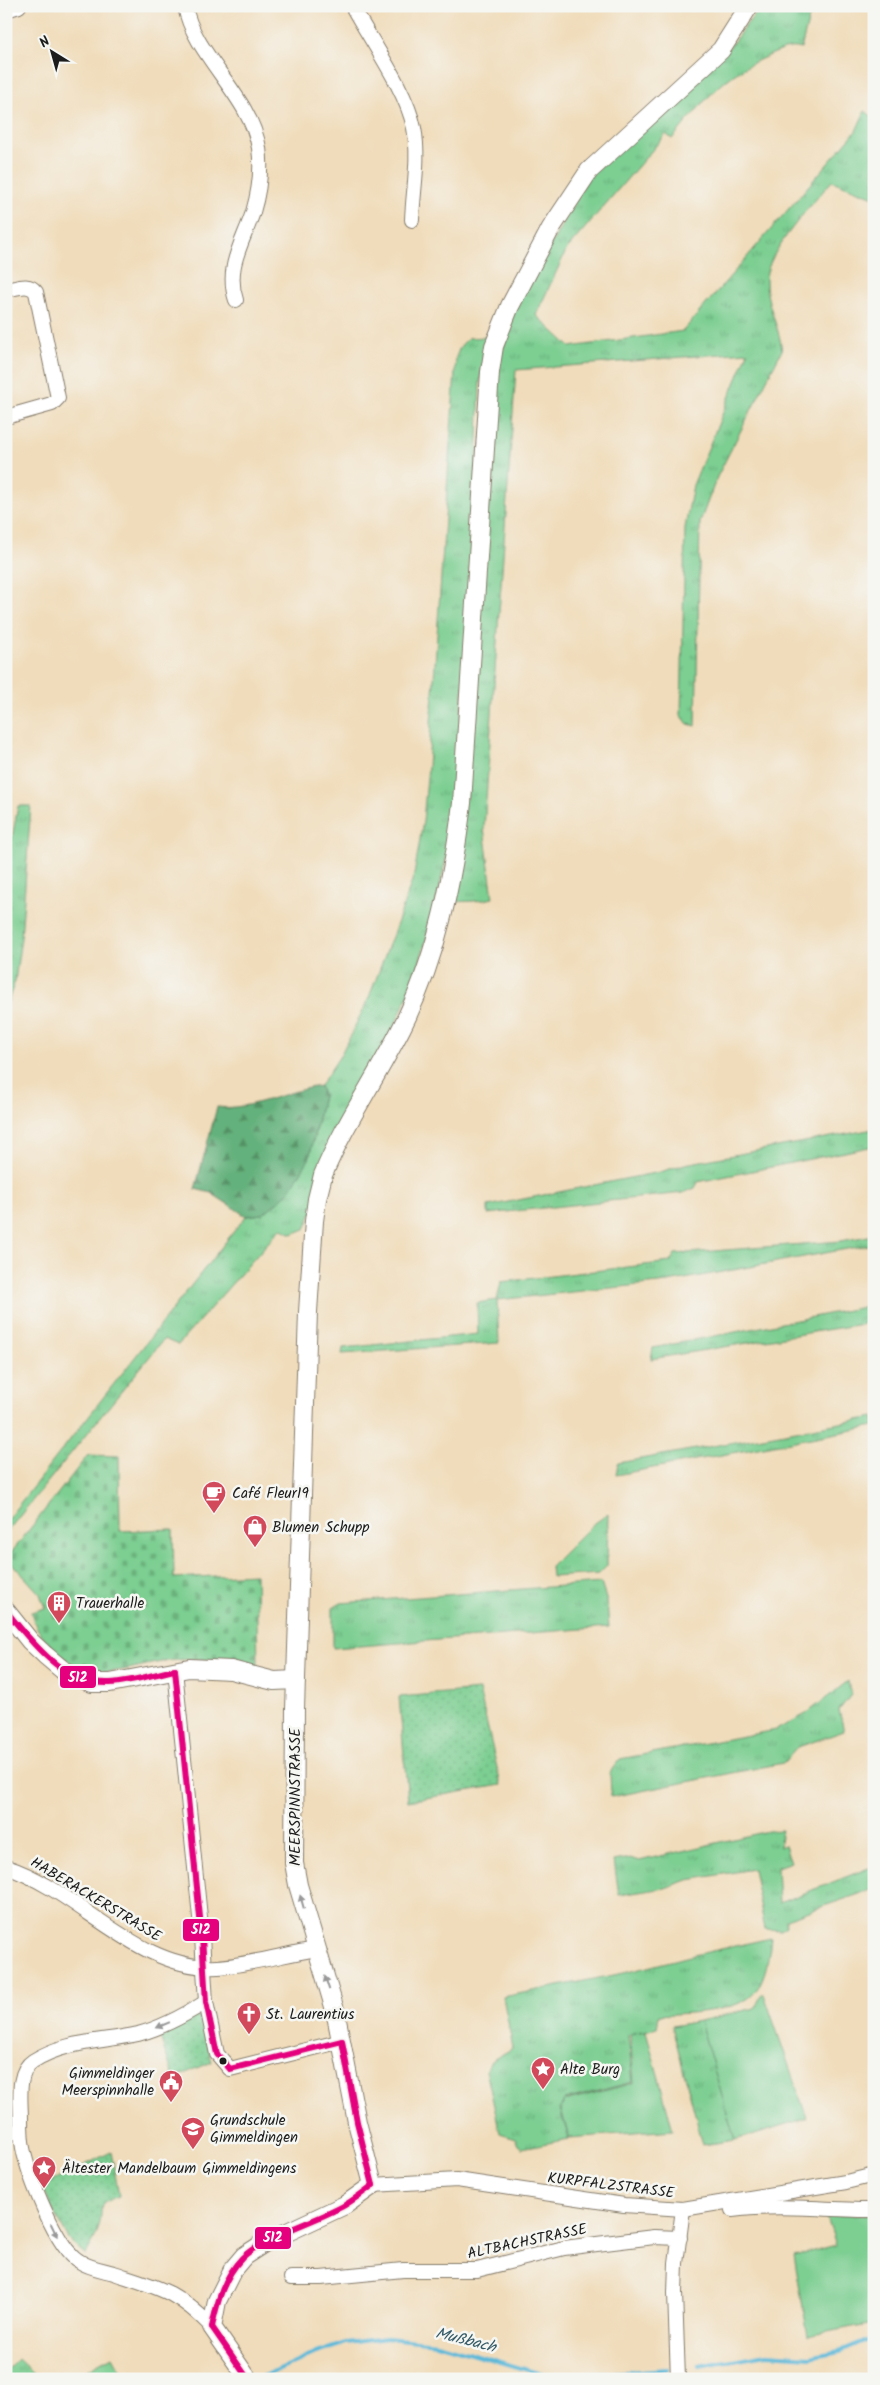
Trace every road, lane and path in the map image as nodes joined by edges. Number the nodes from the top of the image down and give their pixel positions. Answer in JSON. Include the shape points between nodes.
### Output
{"nodes":[{"id":1,"x":19,"y":6,"type":"edge"},
{"id":2,"x":185,"y":6,"type":"edge"},
{"id":3,"x":352,"y":6,"type":"edge"},
{"id":4,"x":749,"y":6,"type":"edge"},
{"id":5,"x":6,"y":10,"type":"edge"},
{"id":6,"x":412,"y":220,"type":"dead end"},
{"id":7,"x":6,"y":290,"type":"edge"},
{"id":8,"x":236,"y":300,"type":"dead end"},
{"id":9,"x":6,"y":417,"type":"edge"},
{"id":10,"x":6,"y":1611,"type":"edge"},
{"id":11,"x":175,"y":1670,"type":"junction"},
{"id":12,"x":296,"y":1680,"type":"junction"},
{"id":13,"x":6,"y":1867,"type":"edge"},
{"id":14,"x":316,"y":1949,"type":"junction"},
{"id":15,"x":204,"y":1966,"type":"junction"},
{"id":16,"x":206,"y":2002,"type":"junction"},
{"id":17,"x":342,"y":2041,"type":"junction"},
{"id":18,"x":6,"y":2132,"type":"edge"},
{"id":19,"x":21,"y":2132,"type":"junction"},
{"id":20,"x":874,"y":2175,"type":"edge"},
{"id":21,"x":373,"y":2185,"type":"junction"},
{"id":22,"x":709,"y":2206,"type":"junction"},
{"id":23,"x":683,"y":2209,"type":"junction"},
{"id":24,"x":874,"y":2210,"type":"edge"},
{"id":25,"x":680,"y":2238,"type":"junction"},
{"id":26,"x":291,"y":2278,"type":"dead end"},
{"id":27,"x":212,"y":2327,"type":"junction"},
{"id":28,"x":248,"y":2379,"type":"edge"},
{"id":29,"x":678,"y":2379,"type":"edge"}],
"edges":[{"from":1,"to":5,"type":"street"},
{"from":2,"to":8,"type":"street","via":[[194,32],[249,120],[258,146],[258,190],[254,211],[231,276]]},
{"from":3,"to":6,"type":"street","via":[[410,113],[416,151]]},
{"from":4,"to":12,"type":"street","name":"MEERSPINNSTRASSE","via":[[721,50],[589,171],[551,228],[526,274],[494,346],[489,380],[462,803],[454,860],[436,936],[412,1005],[326,1168],[317,1199],[308,1303]]},
{"from":7,"to":9,"type":"street","via":[[27,286],[36,292],[58,398],[52,404]]},
{"from":10,"to":11,"type":"street","via":[[45,1655],[80,1679],[110,1683]]},
{"from":11,"to":12,"type":"street","via":[[224,1669],[274,1681]]},
{"from":11,"to":15,"type":"street"},
{"from":14,"to":12,"type":"street","name":"MEERSPINNSTRASSE","one_way":true,"via":[[294,1863]]},
{"from":13,"to":15,"type":"street","name":"HABERACKERSTRASSE","via":[[38,1881],[159,1956]]},
{"from":14,"to":15,"type":"street","name":"HABERACKERSTRASSE","via":[[219,1967]]},
{"from":17,"to":14,"type":"street","name":"MEERSPINNSTRASSE","one_way":true},
{"from":15,"to":16,"type":"street"},
{"from":16,"to":17,"type":"street","via":[[217,2054],[230,2069]]},
{"from":16,"to":19,"type":"street","one_way":true,"via":[[140,2033],[70,2046],[26,2066],[22,2080]]},
{"from":17,"to":21,"type":"street","name":"MEERSPINNSTRASSE","via":[[356,2122]]},
{"from":18,"to":19,"type":"street"},
{"from":19,"to":27,"type":"street","one_way":true,"via":[[23,2149],[49,2220],[59,2240],[76,2260],[165,2289],[188,2304]]},
{"from":20,"to":22,"type":"street","name":"KURPFALZSTRASSE"},
{"from":21,"to":23,"type":"street","name":"KURPFALZSTRASSE","via":[[458,2180],[615,2204]]},
{"from":21,"to":27,"type":"street","via":[[345,2205],[264,2243],[244,2256],[217,2301]]},
{"from":22,"to":23,"type":"street","name":"KURPFALZSTRASSE"},
{"from":22,"to":24,"type":"street","via":[[725,2211],[785,2206]]},
{"from":23,"to":25,"type":"street"},
{"from":25,"to":26,"type":"street","name":"ALTBACHSTRASSE","via":[[654,2237],[564,2248],[477,2270],[403,2270]]},
{"from":25,"to":29,"type":"street","via":[[675,2293]]},
{"from":27,"to":28,"type":"street"}]}
